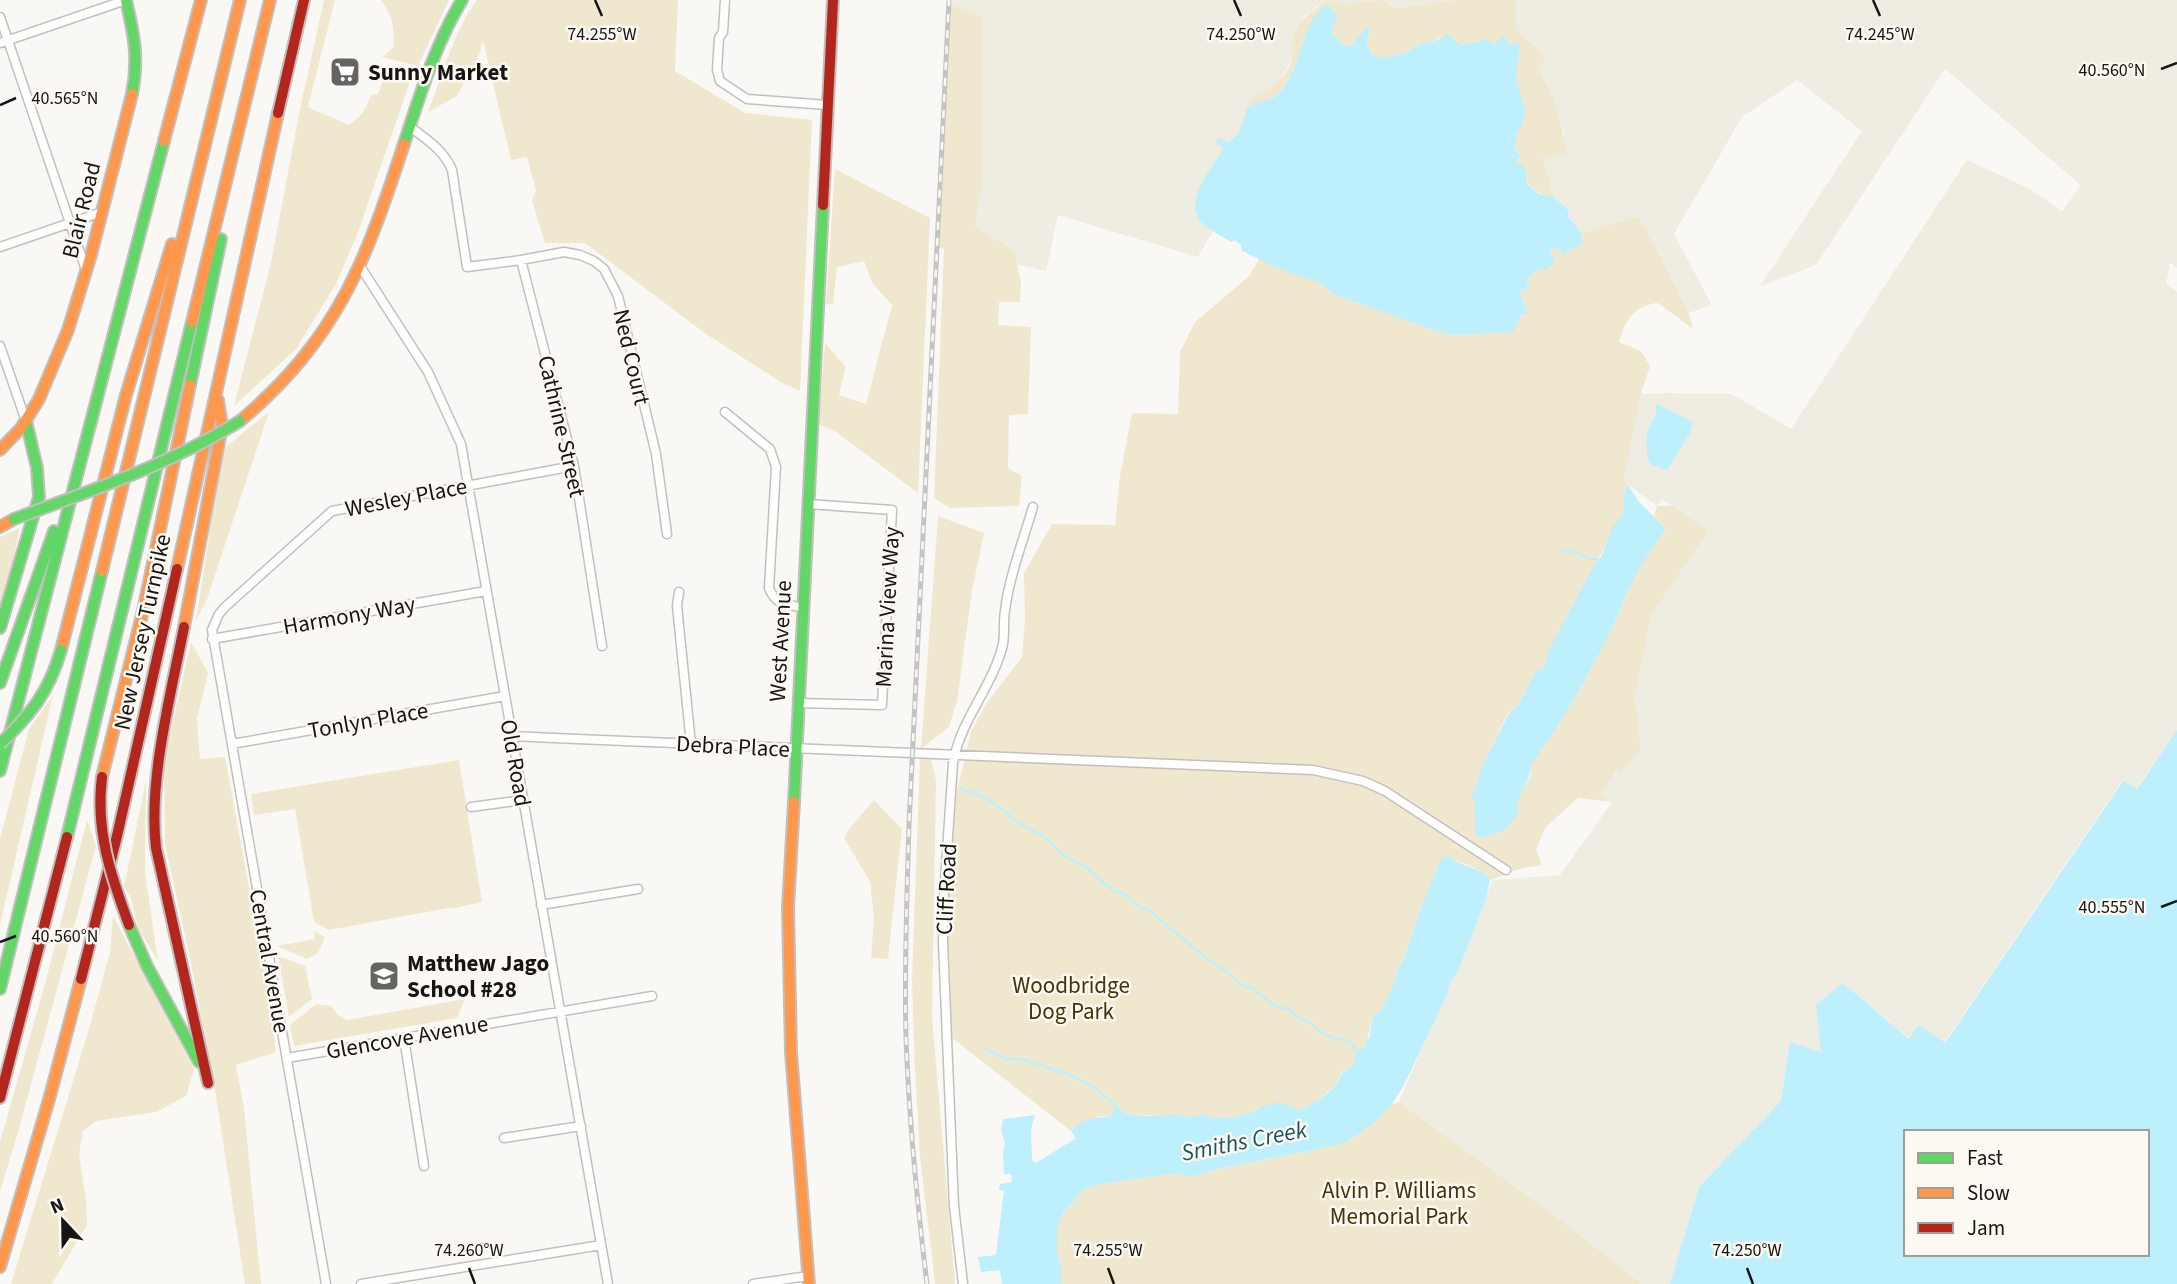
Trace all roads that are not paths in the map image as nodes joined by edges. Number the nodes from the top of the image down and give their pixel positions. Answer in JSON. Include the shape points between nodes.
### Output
{"nodes":[{"id":1,"x":126,"y":0,"type":"edge"},
{"id":2,"x":201,"y":0,"type":"edge"},
{"id":3,"x":240,"y":0,"type":"edge"},
{"id":4,"x":270,"y":0,"type":"edge"},
{"id":5,"x":304,"y":0,"type":"edge"},
{"id":6,"x":462,"y":0,"type":"edge"},
{"id":7,"x":725,"y":0,"type":"edge"},
{"id":8,"x":833,"y":0,"type":"edge"},
{"id":9,"x":0,"y":17,"type":"edge"},
{"id":10,"x":4,"y":42,"type":"edge"},
{"id":11,"x":259,"y":43,"type":"junction"},
{"id":12,"x":827,"y":105,"type":"junction"},
{"id":13,"x":410,"y":126,"type":"junction"},
{"id":14,"x":199,"y":167,"type":"junction"},
{"id":15,"x":102,"y":212,"type":"junction"},
{"id":16,"x":71,"y":222,"type":"junction"},
{"id":17,"x":0,"y":247,"type":"edge"},
{"id":18,"x":521,"y":260,"type":"junction"},
{"id":19,"x":360,"y":267,"type":"junction"},
{"id":20,"x":87,"y":273,"type":"junction"},
{"id":21,"x":0,"y":346,"type":"edge"},
{"id":22,"x":217,"y":389,"type":"junction"},
{"id":23,"x":725,"y":412,"type":"dead end"},
{"id":24,"x":26,"y":421,"type":"junction"},
{"id":25,"x":90,"y":424,"type":"junction"},
{"id":26,"x":0,"y":450,"type":"edge"},
{"id":27,"x":574,"y":466,"type":"junction"},
{"id":28,"x":468,"y":485,"type":"junction"},
{"id":29,"x":808,"y":504,"type":"junction"},
{"id":30,"x":1033,"y":507,"type":"dead end"},
{"id":31,"x":0,"y":526,"type":"edge"},
{"id":32,"x":667,"y":534,"type":"dead end"},
{"id":33,"x":486,"y":591,"type":"junction"},
{"id":34,"x":679,"y":592,"type":"dead end"},
{"id":35,"x":804,"y":608,"type":"junction"},
{"id":36,"x":0,"y":628,"type":"edge"},
{"id":37,"x":212,"y":639,"type":"junction"},
{"id":38,"x":602,"y":646,"type":"dead end"},
{"id":39,"x":0,"y":683,"type":"edge"},
{"id":40,"x":505,"y":696,"type":"junction"},
{"id":41,"x":798,"y":703,"type":"junction"},
{"id":42,"x":511,"y":736,"type":"junction"},
{"id":43,"x":0,"y":744,"type":"edge"},
{"id":44,"x":232,"y":744,"type":"junction"},
{"id":45,"x":691,"y":744,"type":"junction"},
{"id":46,"x":796,"y":749,"type":"junction"},
{"id":47,"x":954,"y":754,"type":"junction"},
{"id":48,"x":0,"y":771,"type":"edge"},
{"id":49,"x":523,"y":800,"type":"junction"},
{"id":50,"x":471,"y":807,"type":"dead end"},
{"id":51,"x":1506,"y":870,"type":"dead end"},
{"id":52,"x":638,"y":889,"type":"dead end"},
{"id":53,"x":541,"y":905,"type":"junction"},
{"id":54,"x":0,"y":989,"type":"edge"},
{"id":55,"x":652,"y":996,"type":"dead end"},
{"id":56,"x":562,"y":1010,"type":"junction"},
{"id":57,"x":404,"y":1038,"type":"junction"},
{"id":58,"x":287,"y":1058,"type":"junction"},
{"id":59,"x":0,"y":1098,"type":"edge"},
{"id":60,"x":581,"y":1126,"type":"junction"},
{"id":61,"x":504,"y":1138,"type":"dead end"},
{"id":62,"x":424,"y":1166,"type":"dead end"},
{"id":63,"x":601,"y":1245,"type":"junction"},
{"id":64,"x":0,"y":1267,"type":"edge"},
{"id":65,"x":809,"y":1280,"type":"edge"},
{"id":66,"x":326,"y":1284,"type":"edge"},
{"id":67,"x":361,"y":1284,"type":"edge"},
{"id":68,"x":608,"y":1284,"type":"edge"},
{"id":69,"x":753,"y":1284,"type":"edge"},
{"id":70,"x":963,"y":1284,"type":"edge"}],
"edges":[{"from":1,"to":10,"type":"street"},
{"from":1,"to":15,"type":"main road","name":"Blair Road","via":[[136,45],[135,76]]},
{"from":2,"to":25,"type":"main road"},
{"from":3,"to":14,"type":"main road"},
{"from":4,"to":11,"type":"main road","name":"New Jersey Turnpike"},
{"from":5,"to":22,"type":"main road","name":"New Jersey Turnpike"},
{"from":6,"to":13,"type":"main road","via":[[435,51]]},
{"from":7,"to":12,"type":"street","via":[[717,70],[720,81],[747,99]]},
{"from":8,"to":12,"type":"main road","name":"West Avenue"},
{"from":9,"to":10,"type":"street"},
{"from":10,"to":16,"type":"street"},
{"from":11,"to":22,"type":"main road","bridge":true,"via":[[146,598],[98,796],[100,833],[129,925],[208,1083],[153,824],[164,732],[222,426]]},
{"from":11,"to":59,"type":"main road","name":"New Jersey Turnpike","via":[[57,883]]},
{"from":12,"to":29,"type":"main road","name":"West Avenue"},
{"from":13,"to":18,"type":"street","via":[[448,160],[467,267]]},
{"from":13,"to":19,"type":"main road"},
{"from":14,"to":43,"type":"main road","bridge":true,"via":[[139,346],[50,685],[41,702]]},
{"from":14,"to":54,"type":"main road"},
{"from":15,"to":16,"type":"street"},
{"from":15,"to":20,"type":"main road","name":"Blair Road"},
{"from":16,"to":17,"type":"street"},
{"from":16,"to":20,"type":"street"},
{"from":18,"to":27,"type":"street","name":"Cathrine Street"},
{"from":18,"to":32,"type":"street","name":"Ned Court","via":[[564,252],[580,255],[604,269],[612,282],[656,454]]},
{"from":19,"to":28,"type":"street","name":"Old Road","via":[[428,372],[461,444]]},
{"from":19,"to":31,"type":"main road","bridge":true,"via":[[311,351],[268,399],[240,421],[165,463]]},
{"from":20,"to":24,"type":"main road","name":"Blair Road","via":[[56,359]]},
{"from":21,"to":24,"type":"street"},
{"from":22,"to":64,"type":"main road","name":"New Jersey Turnpike","via":[[104,892],[48,1108]]},
{"from":23,"to":35,"type":"street","via":[[773,455],[769,588],[779,602]]},
{"from":24,"to":26,"type":"main road","name":"Blair Road"},
{"from":24,"to":36,"type":"main road","via":[[39,497]]},
{"from":25,"to":39,"type":"main road"},
{"from":25,"to":48,"type":"main road"},
{"from":27,"to":28,"type":"street","name":"Wesley Place"},
{"from":27,"to":38,"type":"street","name":"Cathrine Street"},
{"from":28,"to":33,"type":"street","name":"Old Road"},
{"from":28,"to":37,"type":"street","name":"Wesley Place","via":[[332,511],[225,607],[214,623]]},
{"from":29,"to":35,"type":"main road","name":"West Avenue"},
{"from":29,"to":41,"type":"street","name":"Marina View Way","via":[[892,510],[891,538],[882,705]]},
{"from":30,"to":47,"type":"street","name":"Cliff Road","via":[[1004,611],[1003,643]]},
{"from":33,"to":37,"type":"street","name":"Harmony Way"},
{"from":33,"to":40,"type":"street","name":"Old Road"},
{"from":34,"to":45,"type":"street"},
{"from":35,"to":41,"type":"main road","name":"West Avenue"},
{"from":37,"to":44,"type":"street","name":"Central Avenue"},
{"from":40,"to":42,"type":"street","name":"Old Road"},
{"from":40,"to":44,"type":"street","name":"Tonlyn Place"},
{"from":41,"to":46,"type":"main road","name":"West Avenue"},
{"from":42,"to":45,"type":"street","name":"Debra Place"},
{"from":42,"to":49,"type":"street","name":"Old Road"},
{"from":44,"to":58,"type":"street","name":"Central Avenue"},
{"from":45,"to":46,"type":"street","name":"Debra Place"},
{"from":46,"to":47,"type":"street","name":"Debra Place"},
{"from":46,"to":65,"type":"main road","name":"West Avenue","via":[[788,933],[791,1052]]},
{"from":47,"to":51,"type":"street","name":"Debra Place","via":[[1313,770],[1385,791]]},
{"from":47,"to":70,"type":"street","name":"Cliff Road","via":[[943,943],[954,1206]]},
{"from":49,"to":50,"type":"street"},
{"from":49,"to":53,"type":"street","name":"Old Road"},
{"from":52,"to":53,"type":"street"},
{"from":53,"to":56,"type":"street","name":"Old Road"},
{"from":55,"to":56,"type":"street","name":"Glencove Avenue"},
{"from":56,"to":57,"type":"street","name":"Glencove Avenue"},
{"from":56,"to":60,"type":"street","name":"Old Road"},
{"from":57,"to":58,"type":"street","name":"Glencove Avenue"},
{"from":57,"to":62,"type":"street"},
{"from":58,"to":66,"type":"street","name":"Central Avenue"},
{"from":60,"to":61,"type":"street"},
{"from":60,"to":63,"type":"street","name":"Old Road"},
{"from":63,"to":67,"type":"street"},
{"from":63,"to":68,"type":"street","name":"Old Road"},
{"from":65,"to":69,"type":"street"}]}
